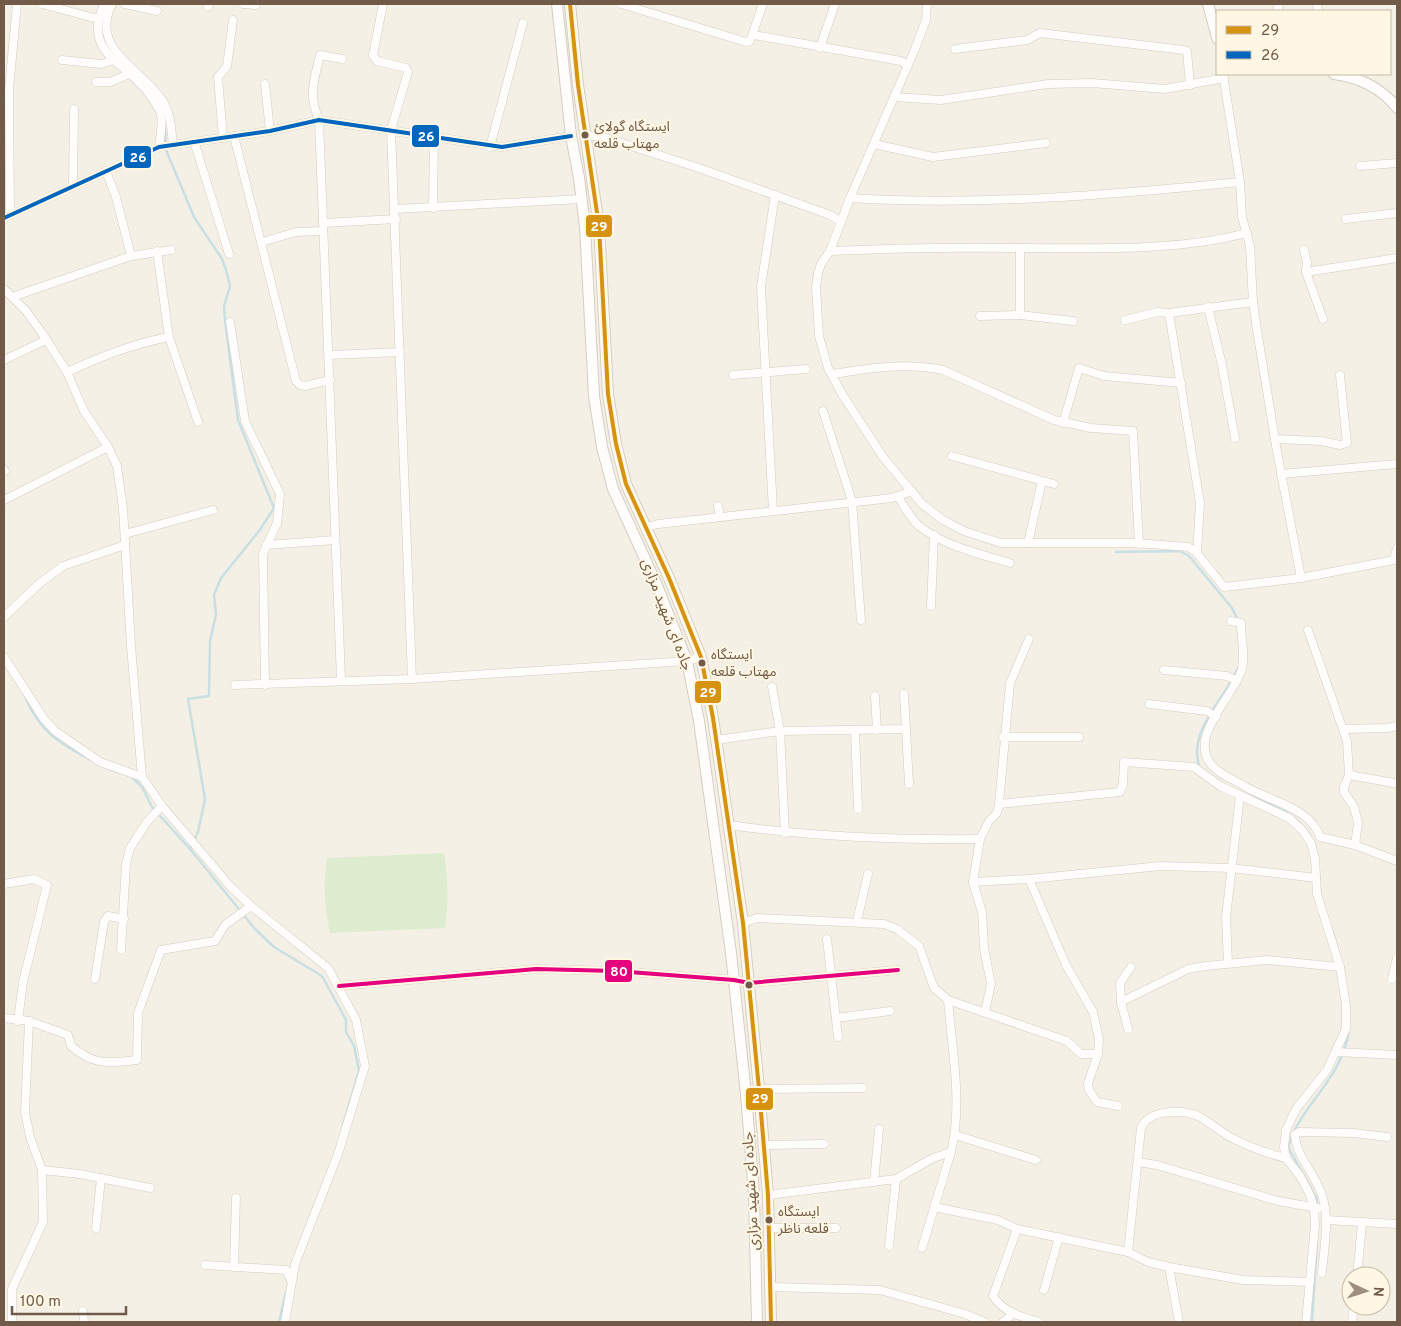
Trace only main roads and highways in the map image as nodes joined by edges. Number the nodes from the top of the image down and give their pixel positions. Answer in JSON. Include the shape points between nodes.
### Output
{"nodes":[{"id":1,"x":556,"y":4,"type":"edge"},
{"id":2,"x":570,"y":4,"type":"edge"},
{"id":3,"x":1208,"y":4,"type":"edge"},
{"id":4,"x":1216,"y":34,"type":"edge"},
{"id":5,"x":1338,"y":75,"type":"edge"},
{"id":6,"x":1397,"y":108,"type":"edge"},
{"id":7,"x":602,"y":300,"type":"junction"},
{"id":8,"x":590,"y":301,"type":"junction"},
{"id":9,"x":757,"y":1322,"type":"edge"},
{"id":10,"x":771,"y":1322,"type":"edge"}],
"edges":[{"from":1,"to":8,"type":"main road","name":"جاده ای شهید مزاری","via":[[571,136],[582,199]]},
{"from":2,"to":7,"type":"main road","name":"جاده ای شهید مزاری","via":[[599,226]]},
{"from":3,"to":4,"type":"main road"},
{"from":5,"to":6,"type":"main road","via":[[1364,81]]},
{"from":7,"to":8,"type":"main road"},
{"from":7,"to":10,"type":"main road","name":"جاده ای شهید مزاری","via":[[608,394],[626,484],[701,657],[716,740],[749,983],[768,1195]]},
{"from":8,"to":9,"type":"main road","name":"جاده ای شهید مزاری","via":[[594,396],[602,447],[613,489],[687,661],[699,721],[734,980],[754,1185]]}]}
